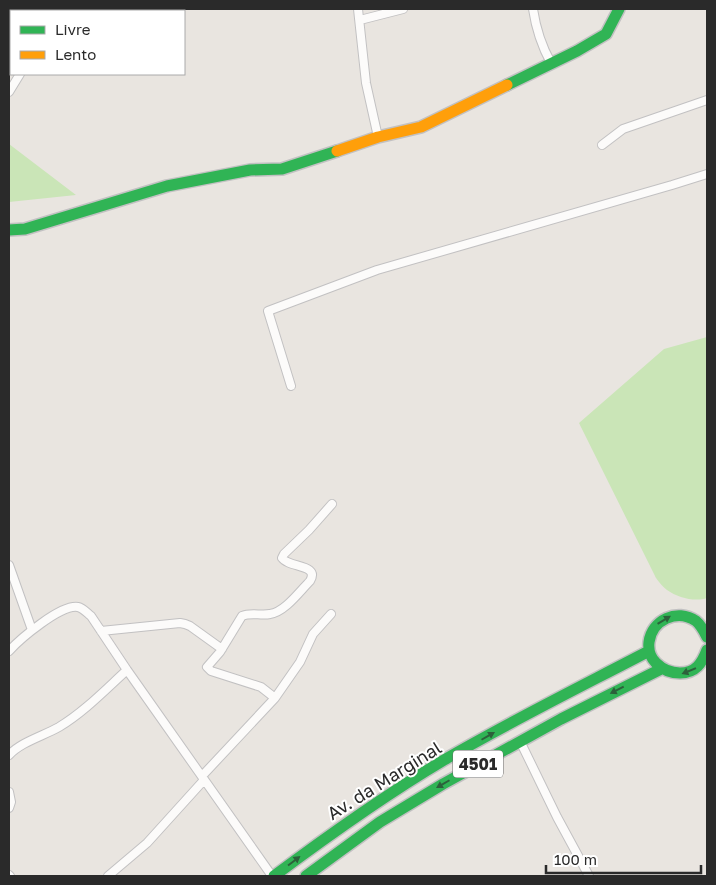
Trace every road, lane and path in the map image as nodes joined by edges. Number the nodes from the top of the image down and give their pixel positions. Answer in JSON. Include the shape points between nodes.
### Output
{"nodes":[{"id":1,"x":358,"y":9,"type":"edge"},
{"id":2,"x":403,"y":9,"type":"edge"},
{"id":3,"x":532,"y":9,"type":"edge"},
{"id":4,"x":619,"y":9,"type":"edge"},
{"id":5,"x":360,"y":20,"type":"junction"},
{"id":6,"x":550,"y":63,"type":"junction"},
{"id":7,"x":19,"y":75,"type":"edge"},
{"id":8,"x":9,"y":92,"type":"edge"},
{"id":9,"x":707,"y":100,"type":"edge"},
{"id":10,"x":378,"y":137,"type":"junction"},
{"id":11,"x":602,"y":145,"type":"dead end"},
{"id":12,"x":707,"y":174,"type":"edge"},
{"id":13,"x":9,"y":230,"type":"edge"},
{"id":14,"x":291,"y":386,"type":"dead end"},
{"id":15,"x":332,"y":504,"type":"dead end"},
{"id":16,"x":9,"y":565,"type":"edge"},
{"id":17,"x":331,"y":614,"type":"dead end"},
{"id":18,"x":702,"y":619,"type":"edge"},
{"id":19,"x":32,"y":630,"type":"junction"},
{"id":20,"x":101,"y":631,"type":"junction"},
{"id":21,"x":707,"y":637,"type":"edge"},
{"id":22,"x":222,"y":649,"type":"junction"},
{"id":23,"x":649,"y":650,"type":"junction"},
{"id":24,"x":707,"y":650,"type":"edge"},
{"id":25,"x":9,"y":651,"type":"edge"},
{"id":26,"x":661,"y":669,"type":"junction"},
{"id":27,"x":127,"y":670,"type":"junction"},
{"id":28,"x":275,"y":698,"type":"junction"},
{"id":29,"x":520,"y":741,"type":"junction"},
{"id":30,"x":9,"y":755,"type":"edge"},
{"id":31,"x":203,"y":778,"type":"junction"},
{"id":32,"x":9,"y":792,"type":"edge"},
{"id":33,"x":9,"y":808,"type":"edge"},
{"id":34,"x":108,"y":876,"type":"edge"},
{"id":35,"x":273,"y":876,"type":"edge"},
{"id":36,"x":306,"y":876,"type":"edge"},
{"id":37,"x":589,"y":876,"type":"edge"}],
"edges":[{"from":1,"to":5,"type":"street"},
{"from":2,"to":5,"type":"street"},
{"from":3,"to":6,"type":"street","via":[[536,31]]},
{"from":4,"to":6,"type":"main road","via":[[606,34]]},
{"from":5,"to":10,"type":"street","via":[[366,83]]},
{"from":6,"to":10,"type":"main road","via":[[421,127]]},
{"from":7,"to":8,"type":"street"},
{"from":9,"to":11,"type":"street","via":[[623,129]]},
{"from":10,"to":13,"type":"main road","via":[[282,169],[250,170],[167,186],[25,229]]},
{"from":12,"to":14,"type":"street","via":[[377,270],[268,311]]},
{"from":15,"to":22,"type":"street","via":[[282,558],[311,571],[310,581],[276,612],[244,615]]},
{"from":16,"to":19,"type":"street"},
{"from":17,"to":28,"type":"street","via":[[313,634],[300,662]]},
{"from":18,"to":21,"type":"main road"},
{"from":23,"to":18,"type":"main road","one_way":true,"via":[[649,638],[663,619],[674,615]]},
{"from":19,"to":20,"type":"street","via":[[60,611],[72,607],[85,611]]},
{"from":19,"to":25,"type":"street"},
{"from":20,"to":22,"type":"street","via":[[180,623],[190,626]]},
{"from":20,"to":27,"type":"street"},
{"from":22,"to":28,"type":"street","via":[[208,670],[261,687]]},
{"from":23,"to":26,"type":"main road"},
{"from":35,"to":23,"type":"main road","name":"Av. da Marginal","number":"4501","one_way":true,"via":[[356,816],[416,778]]},
{"from":24,"to":26,"type":"main road","one_way":true,"via":[[701,664],[692,671],[671,674]]},
{"from":26,"to":29,"type":"main road","name":"Av. da Marginal","number":"4501","one_way":true},
{"from":27,"to":30,"type":"street","via":[[87,707]]},
{"from":27,"to":31,"type":"street"},
{"from":28,"to":31,"type":"street"},
{"from":29,"to":36,"type":"main road","name":"Av. da Marginal","number":"4501","one_way":true,"via":[[380,822]]},
{"from":29,"to":37,"type":"street"},
{"from":31,"to":34,"type":"street","via":[[147,843]]},
{"from":31,"to":35,"type":"street"},
{"from":32,"to":33,"type":"street"}]}
